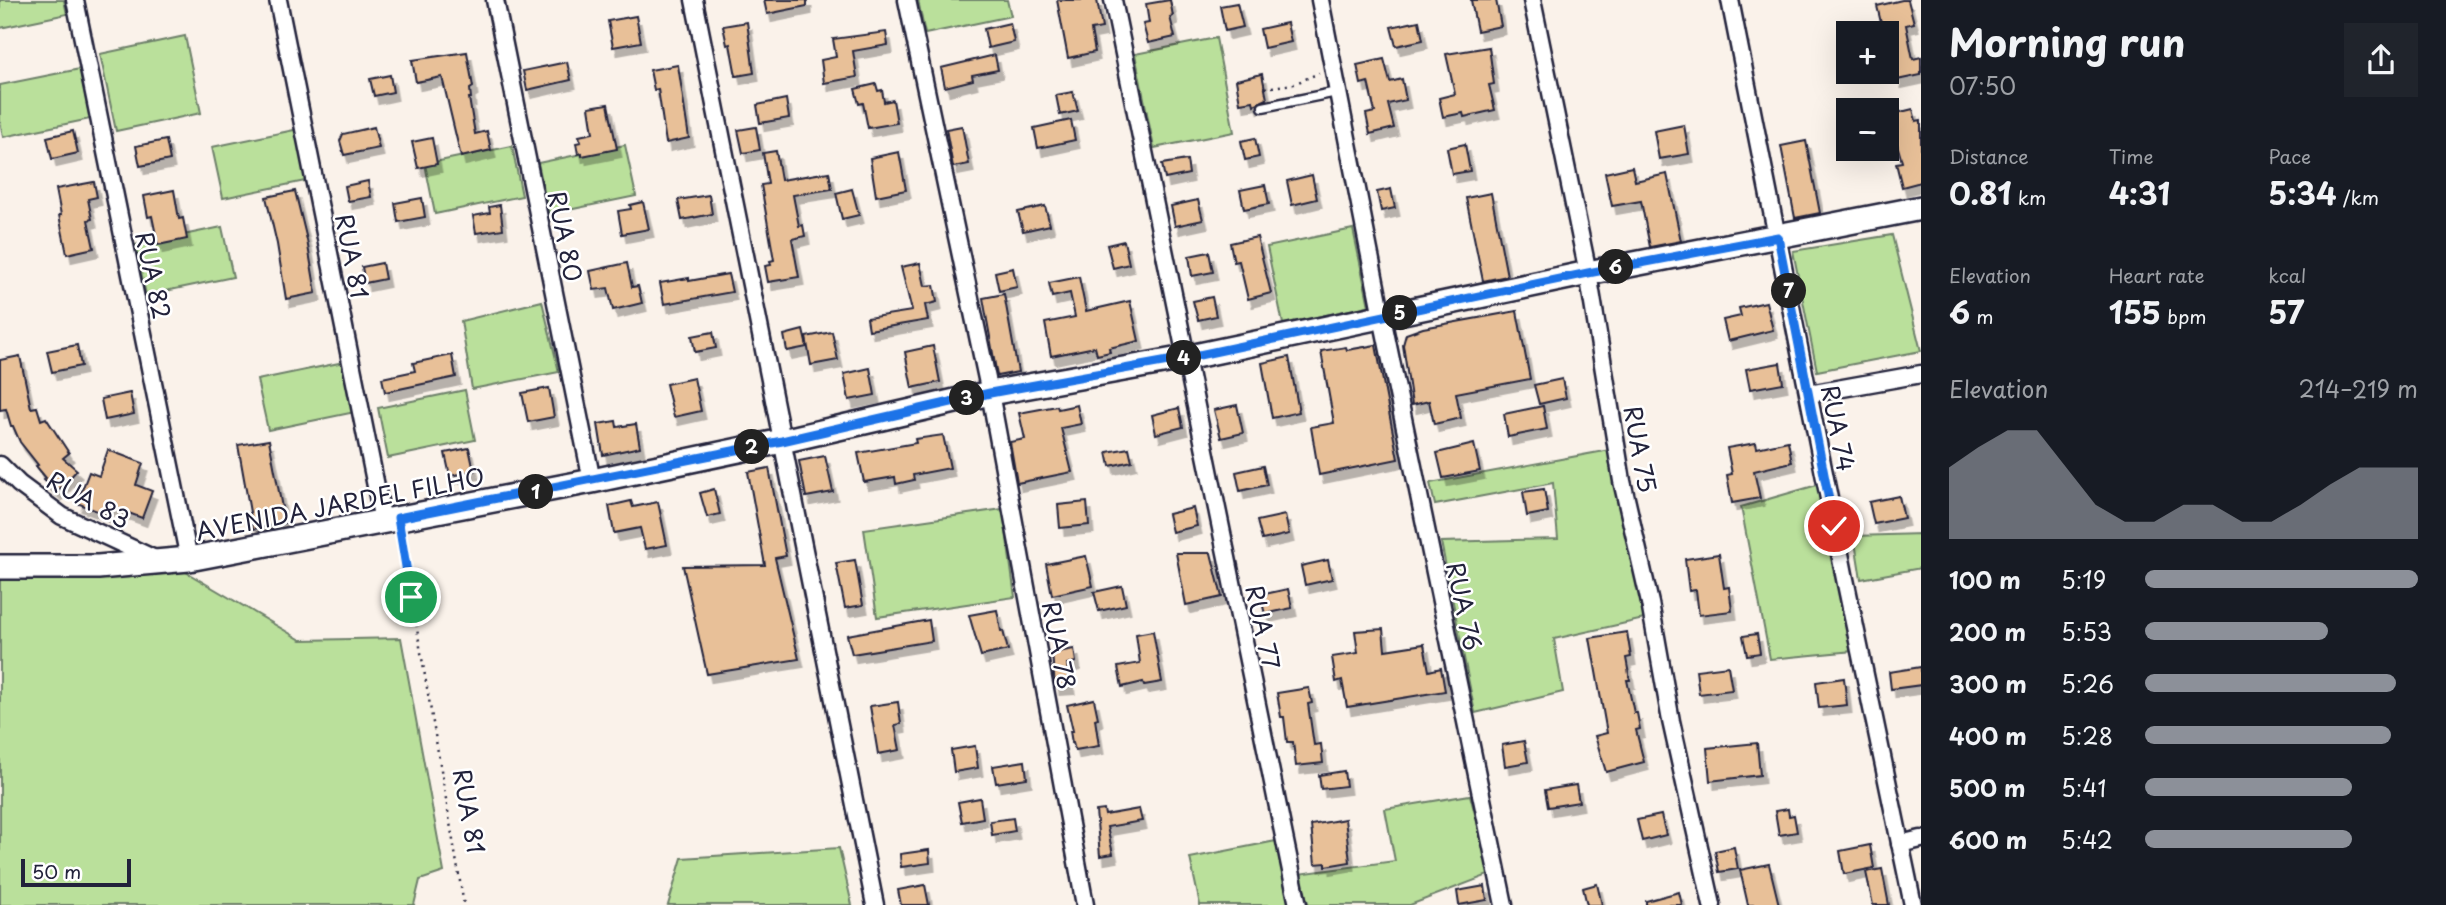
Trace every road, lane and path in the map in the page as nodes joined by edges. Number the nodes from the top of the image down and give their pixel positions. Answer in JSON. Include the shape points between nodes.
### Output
{"nodes":[{"id":1,"x":75,"y":0,"type":"edge"},
{"id":2,"x":278,"y":0,"type":"edge"},
{"id":3,"x":495,"y":0,"type":"edge"},
{"id":4,"x":694,"y":0,"type":"edge"},
{"id":5,"x":907,"y":0,"type":"edge"},
{"id":6,"x":1113,"y":0,"type":"edge"},
{"id":7,"x":1320,"y":0,"type":"edge"},
{"id":8,"x":1532,"y":0,"type":"edge"},
{"id":9,"x":1730,"y":0,"type":"edge"},
{"id":10,"x":1332,"y":67,"type":"junction"},
{"id":11,"x":1265,"y":88,"type":"dead end"},
{"id":12,"x":1337,"y":92,"type":"junction"},
{"id":13,"x":1263,"y":107,"type":"dead end"},
{"id":14,"x":1921,"y":208,"type":"edge"},
{"id":15,"x":1778,"y":237,"type":"junction"},
{"id":16,"x":1588,"y":273,"type":"junction"},
{"id":17,"x":1382,"y":317,"type":"junction"},
{"id":18,"x":1185,"y":358,"type":"junction"},
{"id":19,"x":1921,"y":374,"type":"edge"},
{"id":20,"x":990,"y":393,"type":"junction"},
{"id":21,"x":1810,"y":394,"type":"junction"},
{"id":22,"x":782,"y":441,"type":"junction"},
{"id":23,"x":0,"y":465,"type":"edge"},
{"id":24,"x":592,"y":481,"type":"junction"},
{"id":25,"x":391,"y":520,"type":"junction"},
{"id":26,"x":189,"y":559,"type":"junction"},
{"id":27,"x":162,"y":562,"type":"junction"},
{"id":28,"x":0,"y":567,"type":"edge"},
{"id":29,"x":1921,"y":839,"type":"edge"},
{"id":30,"x":1900,"y":844,"type":"junction"},
{"id":31,"x":464,"y":905,"type":"edge"},
{"id":32,"x":875,"y":905,"type":"edge"},
{"id":33,"x":1085,"y":905,"type":"edge"},
{"id":34,"x":1298,"y":905,"type":"edge"},
{"id":35,"x":1504,"y":905,"type":"edge"},
{"id":36,"x":1712,"y":905,"type":"edge"},
{"id":37,"x":1913,"y":905,"type":"edge"}],
"edges":[{"from":1,"to":26,"type":"street","name":"RUA 82"},
{"from":2,"to":25,"type":"street","name":"RUA 81"},
{"from":3,"to":24,"type":"street","name":"RUA 80"},
{"from":4,"to":22,"type":"street"},
{"from":5,"to":20,"type":"street","name":"RUA 78"},
{"from":6,"to":18,"type":"street","name":"RUA 77"},
{"from":7,"to":10,"type":"street","name":"RUA 76"},
{"from":8,"to":16,"type":"street","name":"RUA 75"},
{"from":9,"to":15,"type":"street","name":"RUA 74"},
{"from":10,"to":11,"type":"path","via":[[1294,84]]},
{"from":10,"to":12,"type":"street","name":"RUA 76"},
{"from":12,"to":13,"type":"lane"},
{"from":12,"to":17,"type":"street","name":"RUA 76"},
{"from":14,"to":15,"type":"main road","name":"AVENIDA JARDEL FILHO"},
{"from":15,"to":16,"type":"main road","name":"AVENIDA JARDEL FILHO"},
{"from":15,"to":21,"type":"street","name":"RUA 74"},
{"from":16,"to":17,"type":"main road","name":"AVENIDA JARDEL FILHO"},
{"from":16,"to":36,"type":"street","name":"RUA 75","via":[[1622,481]]},
{"from":17,"to":18,"type":"main road","name":"AVENIDA JARDEL FILHO"},
{"from":17,"to":35,"type":"street","name":"RUA 76"},
{"from":18,"to":20,"type":"main road","name":"AVENIDA JARDEL FILHO"},
{"from":18,"to":34,"type":"street","name":"RUA 77"},
{"from":19,"to":21,"type":"street"},
{"from":20,"to":22,"type":"main road","name":"AVENIDA JARDEL FILHO"},
{"from":20,"to":33,"type":"street","name":"RUA 78"},
{"from":21,"to":30,"type":"street","name":"RUA 74"},
{"from":22,"to":24,"type":"main road","name":"AVENIDA JARDEL FILHO"},
{"from":22,"to":32,"type":"street"},
{"from":23,"to":27,"type":"street","name":"RUA 83","via":[[62,516]]},
{"from":24,"to":25,"type":"main road","name":"AVENIDA JARDEL FILHO"},
{"from":25,"to":26,"type":"main road","name":"AVENIDA JARDEL FILHO"},
{"from":25,"to":31,"type":"path","name":"RUA 81"},
{"from":26,"to":27,"type":"main road","name":"AVENIDA JARDEL FILHO"},
{"from":27,"to":28,"type":"main road","name":"AVENIDA JARDEL FILHO"},
{"from":29,"to":30,"type":"street"},
{"from":30,"to":37,"type":"street","name":"RUA 74"}]}
